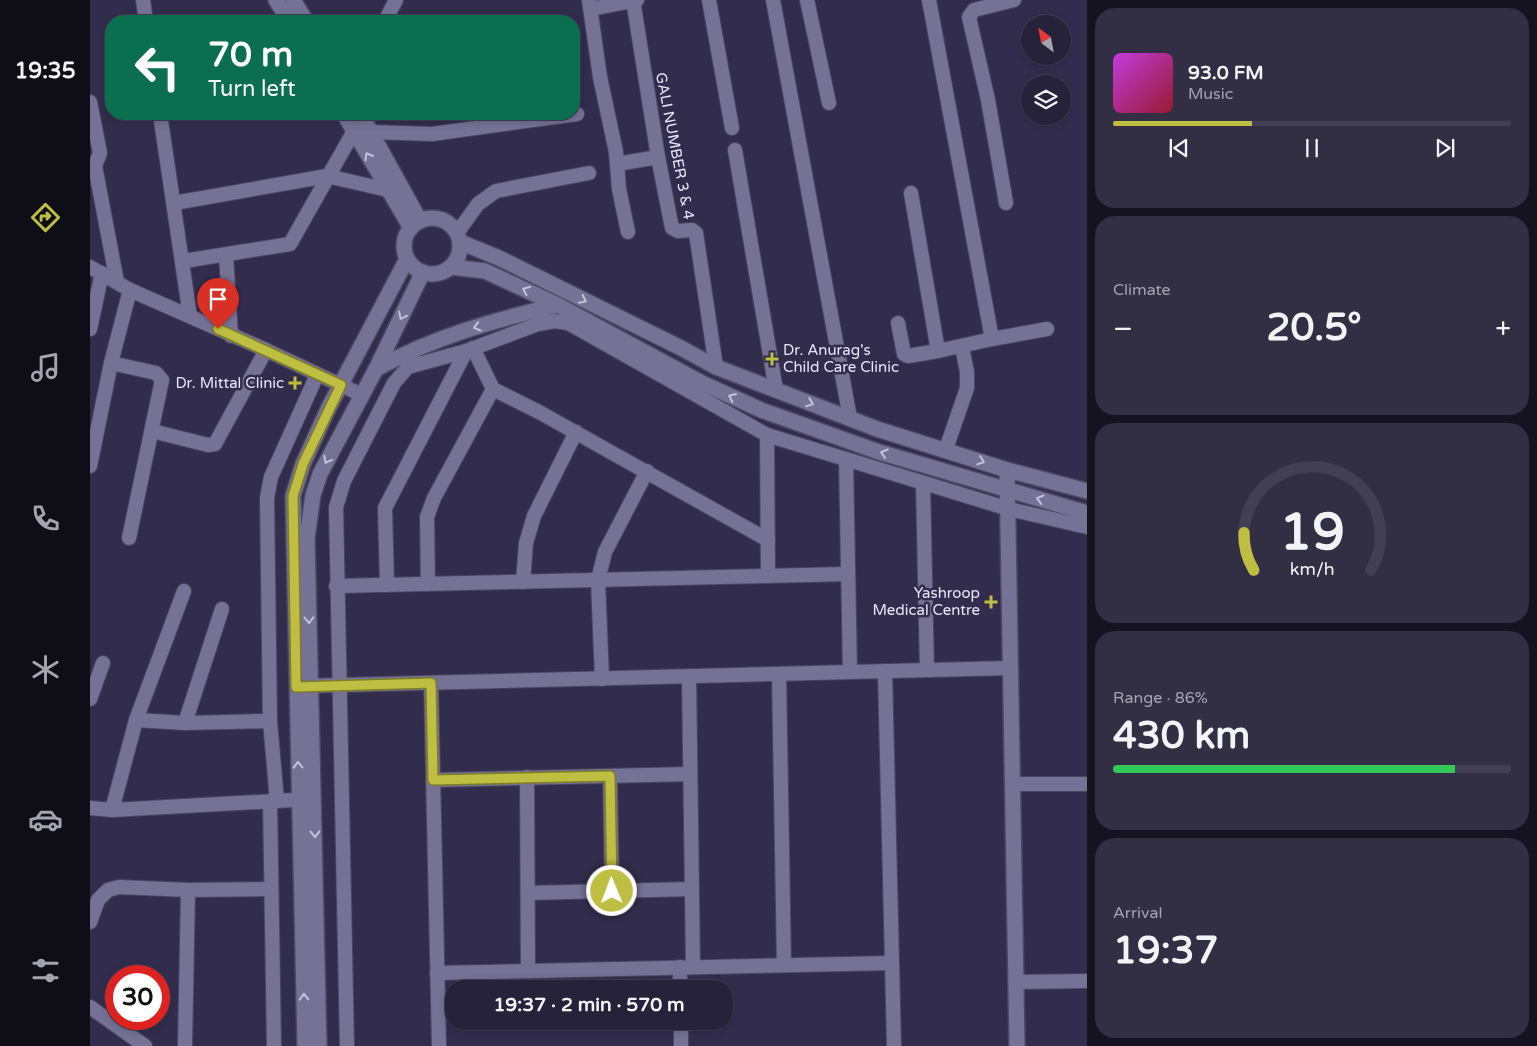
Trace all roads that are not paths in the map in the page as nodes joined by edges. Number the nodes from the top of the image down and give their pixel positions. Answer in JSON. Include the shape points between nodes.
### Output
{"nodes":[{"id":1,"x":143,"y":0,"type":"edge"},
{"id":2,"x":276,"y":0,"type":"edge"},
{"id":3,"x":293,"y":0,"type":"edge"},
{"id":4,"x":396,"y":0,"type":"edge"},
{"id":5,"x":634,"y":0,"type":"edge"},
{"id":6,"x":709,"y":0,"type":"edge"},
{"id":7,"x":773,"y":0,"type":"edge"},
{"id":8,"x":807,"y":0,"type":"edge"},
{"id":9,"x":929,"y":0,"type":"edge"},
{"id":10,"x":1014,"y":0,"type":"edge"},
{"id":11,"x":590,"y":5,"type":"edge"},
{"id":12,"x":145,"y":15,"type":"edge"},
{"id":13,"x":285,"y":15,"type":"edge"},
{"id":14,"x":302,"y":15,"type":"edge"},
{"id":15,"x":388,"y":15,"type":"edge"},
{"id":16,"x":90,"y":102,"type":"edge"},
{"id":17,"x":830,"y":103,"type":"dead end"},
{"id":18,"x":161,"y":120,"type":"edge"},
{"id":19,"x":348,"y":120,"type":"edge"},
{"id":20,"x":365,"y":120,"type":"edge"},
{"id":21,"x":534,"y":120,"type":"edge"},
{"id":22,"x":732,"y":128,"type":"dead end"},
{"id":23,"x":354,"y":131,"type":"junction"},
{"id":24,"x":372,"y":132,"type":"junction"},
{"id":25,"x":735,"y":150,"type":"dead end"},
{"id":26,"x":658,"y":158,"type":"junction"},
{"id":27,"x":617,"y":164,"type":"junction"},
{"id":28,"x":590,"y":174,"type":"dead end"},
{"id":29,"x":327,"y":176,"type":"junction"},
{"id":30,"x":388,"y":190,"type":"junction"},
{"id":31,"x":911,"y":193,"type":"dead end"},
{"id":32,"x":174,"y":203,"type":"junction"},
{"id":33,"x":1006,"y":203,"type":"dead end"},
{"id":34,"x":415,"y":224,"type":"junction"},
{"id":35,"x":628,"y":232,"type":"dead end"},
{"id":36,"x":458,"y":238,"type":"junction"},
{"id":37,"x":226,"y":255,"type":"junction"},
{"id":38,"x":407,"y":259,"type":"junction"},
{"id":39,"x":184,"y":261,"type":"junction"},
{"id":40,"x":451,"y":266,"type":"junction"},
{"id":41,"x":96,"y":270,"type":"edge"},
{"id":42,"x":423,"y":272,"type":"junction"},
{"id":43,"x":117,"y":282,"type":"junction"},
{"id":44,"x":130,"y":290,"type":"junction"},
{"id":45,"x":558,"y":305,"type":"junction"},
{"id":46,"x":190,"y":316,"type":"junction"},
{"id":47,"x":898,"y":323,"type":"dead end"},
{"id":48,"x":90,"y":329,"type":"edge"},
{"id":49,"x":1047,"y":329,"type":"dead end"},
{"id":50,"x":231,"y":336,"type":"junction"},
{"id":51,"x":992,"y":339,"type":"junction"},
{"id":52,"x":962,"y":347,"type":"junction"},
{"id":53,"x":469,"y":349,"type":"junction"},
{"id":54,"x":266,"y":350,"type":"junction"},
{"id":55,"x":938,"y":351,"type":"junction"},
{"id":56,"x":112,"y":363,"type":"junction"},
{"id":57,"x":716,"y":367,"type":"junction"},
{"id":58,"x":376,"y":369,"type":"junction"},
{"id":59,"x":317,"y":375,"type":"junction"},
{"id":60,"x":341,"y":385,"type":"junction"},
{"id":61,"x":493,"y":389,"type":"junction"},
{"id":62,"x":776,"y":390,"type":"junction"},
{"id":63,"x":362,"y":395,"type":"junction"},
{"id":64,"x":850,"y":418,"type":"junction"},
{"id":65,"x":152,"y":430,"type":"junction"},
{"id":66,"x":576,"y":432,"type":"junction"},
{"id":67,"x":767,"y":435,"type":"junction"},
{"id":68,"x":946,"y":449,"type":"junction"},
{"id":69,"x":846,"y":459,"type":"junction"},
{"id":70,"x":90,"y":466,"type":"edge"},
{"id":71,"x":1006,"y":470,"type":"junction"},
{"id":72,"x":647,"y":471,"type":"junction"},
{"id":73,"x":923,"y":483,"type":"junction"},
{"id":74,"x":1008,"y":490,"type":"junction"},
{"id":75,"x":1087,"y":491,"type":"edge"},
{"id":76,"x":1009,"y":509,"type":"junction"},
{"id":77,"x":1087,"y":512,"type":"edge"},
{"id":78,"x":1087,"y":527,"type":"edge"},
{"id":79,"x":129,"y":538,"type":"dead end"},
{"id":80,"x":768,"y":540,"type":"junction"},
{"id":81,"x":848,"y":574,"type":"junction"},
{"id":82,"x":768,"y":576,"type":"junction"},
{"id":83,"x":598,"y":580,"type":"junction"},
{"id":84,"x":522,"y":582,"type":"junction"},
{"id":85,"x":428,"y":584,"type":"junction"},
{"id":86,"x":387,"y":585,"type":"junction"},
{"id":87,"x":336,"y":586,"type":"junction"},
{"id":88,"x":184,"y":591,"type":"dead end"},
{"id":89,"x":222,"y":609,"type":"dead end"},
{"id":90,"x":103,"y":663,"type":"dead end"},
{"id":91,"x":1010,"y":668,"type":"junction"},
{"id":92,"x":928,"y":670,"type":"junction"},
{"id":93,"x":885,"y":671,"type":"junction"},
{"id":94,"x":850,"y":672,"type":"junction"},
{"id":95,"x":779,"y":674,"type":"junction"},
{"id":96,"x":689,"y":676,"type":"junction"},
{"id":97,"x":602,"y":679,"type":"junction"},
{"id":98,"x":431,"y":683,"type":"junction"},
{"id":99,"x":304,"y":686,"type":"junction"},
{"id":100,"x":339,"y":686,"type":"junction"},
{"id":101,"x":90,"y":699,"type":"edge"},
{"id":102,"x":136,"y":720,"type":"junction"},
{"id":103,"x":270,"y":721,"type":"junction"},
{"id":104,"x":185,"y":723,"type":"junction"},
{"id":105,"x":690,"y":774,"type":"junction"},
{"id":106,"x":610,"y":776,"type":"junction"},
{"id":107,"x":527,"y":778,"type":"junction"},
{"id":108,"x":433,"y":780,"type":"junction"},
{"id":109,"x":1012,"y":784,"type":"junction"},
{"id":110,"x":1087,"y":784,"type":"edge"},
{"id":111,"x":307,"y":799,"type":"junction"},
{"id":112,"x":274,"y":801,"type":"junction"},
{"id":113,"x":90,"y":808,"type":"edge"},
{"id":114,"x":112,"y":810,"type":"junction"},
{"id":115,"x":271,"y":889,"type":"junction"},
{"id":116,"x":692,"y":889,"type":"junction"},
{"id":117,"x":188,"y":890,"type":"junction"},
{"id":118,"x":612,"y":891,"type":"junction"},
{"id":119,"x":528,"y":893,"type":"junction"},
{"id":120,"x":90,"y":922,"type":"edge"},
{"id":121,"x":892,"y":962,"type":"junction"},
{"id":122,"x":784,"y":965,"type":"junction"},
{"id":123,"x":686,"y":967,"type":"junction"},
{"id":124,"x":528,"y":971,"type":"junction"},
{"id":125,"x":437,"y":973,"type":"junction"},
{"id":126,"x":682,"y":980,"type":"edge"},
{"id":127,"x":1087,"y":981,"type":"edge"},
{"id":128,"x":1016,"y":982,"type":"junction"},
{"id":129,"x":90,"y":1007,"type":"edge"},
{"id":130,"x":681,"y":1030,"type":"edge"},
{"id":131,"x":145,"y":1046,"type":"edge"},
{"id":132,"x":185,"y":1046,"type":"edge"},
{"id":133,"x":274,"y":1046,"type":"edge"},
{"id":134,"x":305,"y":1046,"type":"edge"},
{"id":135,"x":318,"y":1046,"type":"edge"},
{"id":136,"x":347,"y":1046,"type":"edge"},
{"id":137,"x":438,"y":1046,"type":"edge"},
{"id":138,"x":681,"y":1046,"type":"edge"},
{"id":139,"x":894,"y":1046,"type":"edge"},
{"id":140,"x":1017,"y":1046,"type":"edge"}],
"edges":[{"from":1,"to":12,"type":"street"},
{"from":2,"to":13,"type":"street"},
{"from":3,"to":14,"type":"street"},
{"from":4,"to":15,"type":"street"},
{"from":5,"to":11,"type":"street"},
{"from":5,"to":26,"type":"street","name":"GALI NUMBER 3 & 4"},
{"from":6,"to":22,"type":"street"},
{"from":7,"to":64,"type":"street"},
{"from":8,"to":17,"type":"street"},
{"from":9,"to":51,"type":"street"},
{"from":10,"to":33,"type":"street","via":[[974,10],[969,17]]},
{"from":11,"to":27,"type":"street"},
{"from":16,"to":43,"type":"street","via":[[100,153],[95,166]]},
{"from":18,"to":32,"type":"street"},
{"from":19,"to":23,"type":"street"},
{"from":20,"to":24,"type":"street"},
{"from":21,"to":24,"type":"street","via":[[432,134]]},
{"from":23,"to":29,"type":"street"},
{"from":30,"to":23,"type":"street","one_way":true},
{"from":24,"to":34,"type":"street"},
{"from":25,"to":62,"type":"street"},
{"from":26,"to":27,"type":"street"},
{"from":26,"to":57,"type":"street","name":"GALI NUMBER 3 & 4","via":[[672,228],[678,232],[692,230],[696,233]]},
{"from":27,"to":35,"type":"street"},
{"from":28,"to":36,"type":"street","via":[[496,191],[478,204]]},
{"from":29,"to":30,"type":"street"},
{"from":29,"to":32,"type":"street"},
{"from":29,"to":37,"type":"street","via":[[290,244]]},
{"from":30,"to":34,"type":"street"},
{"from":31,"to":55,"type":"street"},
{"from":32,"to":39,"type":"street"},
{"from":34,"to":36,"type":"street","via":[[430,218],[441,219],[450,224]]},
{"from":34,"to":38,"type":"street","via":[[406,237]]},
{"from":36,"to":40,"type":"street","via":[[457,258]]},
{"from":36,"to":57,"type":"street","one_way":true},
{"from":37,"to":39,"type":"street"},
{"from":37,"to":50,"type":"street"},
{"from":38,"to":42,"type":"street"},
{"from":38,"to":60,"type":"street"},
{"from":39,"to":46,"type":"street"},
{"from":40,"to":42,"type":"street","via":[[436,274]]},
{"from":45,"to":40,"type":"street","one_way":true,"via":[[485,271]]},
{"from":41,"to":43,"type":"street"},
{"from":41,"to":48,"type":"street"},
{"from":42,"to":58,"type":"street","one_way":true},
{"from":43,"to":44,"type":"street"},
{"from":44,"to":46,"type":"street"},
{"from":44,"to":56,"type":"street"},
{"from":45,"to":58,"type":"street","one_way":true,"via":[[439,339]]},
{"from":74,"to":45,"type":"street","one_way":true,"via":[[878,452],[761,410]]},
{"from":46,"to":50,"type":"street"},
{"from":47,"to":55,"type":"street","via":[[904,354]]},
{"from":49,"to":51,"type":"street"},
{"from":50,"to":54,"type":"street"},
{"from":51,"to":52,"type":"street"},
{"from":52,"to":55,"type":"street"},
{"from":52,"to":68,"type":"street","via":[[967,388]]},
{"from":53,"to":61,"type":"street"},
{"from":53,"to":67,"type":"street","via":[[538,324],[568,323]]},
{"from":53,"to":86,"type":"street","via":[[385,508]]},
{"from":53,"to":87,"type":"street","via":[[408,367],[394,383],[338,496]]},
{"from":54,"to":59,"type":"street"},
{"from":54,"to":65,"type":"street","via":[[215,444],[208,446]]},
{"from":56,"to":65,"type":"street","via":[[156,373],[160,377]]},
{"from":56,"to":70,"type":"street"},
{"from":57,"to":62,"type":"street"},
{"from":58,"to":63,"type":"street"},
{"from":59,"to":60,"type":"street"},
{"from":59,"to":103,"type":"street","via":[[268,486]]},
{"from":60,"to":63,"type":"street"},
{"from":60,"to":99,"type":"street","via":[[303,464],[293,496]]},
{"from":61,"to":66,"type":"street"},
{"from":61,"to":85,"type":"street","via":[[427,517]]},
{"from":62,"to":64,"type":"street","one_way":true},
{"from":63,"to":99,"type":"street","one_way":true,"via":[[320,474],[311,504],[307,538]]},
{"from":64,"to":68,"type":"street"},
{"from":65,"to":79,"type":"street"},
{"from":66,"to":72,"type":"street"},
{"from":66,"to":84,"type":"street","via":[[534,516],[526,543]]},
{"from":67,"to":69,"type":"street"},
{"from":67,"to":80,"type":"street"},
{"from":68,"to":71,"type":"street","one_way":true},
{"from":69,"to":73,"type":"street"},
{"from":69,"to":81,"type":"street"},
{"from":71,"to":74,"type":"street"},
{"from":71,"to":75,"type":"street"},
{"from":72,"to":80,"type":"street"},
{"from":72,"to":83,"type":"street","via":[[605,552]]},
{"from":73,"to":76,"type":"street"},
{"from":73,"to":92,"type":"street"},
{"from":74,"to":76,"type":"street"},
{"from":77,"to":74,"type":"street","one_way":true},
{"from":76,"to":78,"type":"street"},
{"from":76,"to":91,"type":"street"},
{"from":80,"to":82,"type":"street"},
{"from":81,"to":82,"type":"street"},
{"from":81,"to":94,"type":"street"},
{"from":82,"to":83,"type":"street"},
{"from":83,"to":84,"type":"street"},
{"from":83,"to":97,"type":"street"},
{"from":84,"to":85,"type":"street"},
{"from":85,"to":86,"type":"street"},
{"from":86,"to":87,"type":"street"},
{"from":87,"to":100,"type":"street"},
{"from":88,"to":102,"type":"street"},
{"from":89,"to":104,"type":"street"},
{"from":90,"to":101,"type":"street"},
{"from":91,"to":92,"type":"street"},
{"from":91,"to":109,"type":"street"},
{"from":92,"to":93,"type":"street"},
{"from":93,"to":94,"type":"street"},
{"from":93,"to":121,"type":"street"},
{"from":94,"to":95,"type":"street"},
{"from":95,"to":96,"type":"street"},
{"from":95,"to":122,"type":"street"},
{"from":96,"to":97,"type":"street"},
{"from":96,"to":105,"type":"street"},
{"from":97,"to":98,"type":"street"},
{"from":98,"to":100,"type":"street"},
{"from":98,"to":108,"type":"street"},
{"from":99,"to":100,"type":"street"},
{"from":99,"to":111,"type":"street"},
{"from":100,"to":136,"type":"street"},
{"from":102,"to":104,"type":"street"},
{"from":102,"to":114,"type":"street"},
{"from":103,"to":104,"type":"street"},
{"from":103,"to":112,"type":"street"},
{"from":105,"to":106,"type":"street"},
{"from":105,"to":116,"type":"street"},
{"from":106,"to":107,"type":"street"},
{"from":106,"to":118,"type":"street"},
{"from":107,"to":108,"type":"street"},
{"from":107,"to":119,"type":"street"},
{"from":108,"to":125,"type":"street"},
{"from":109,"to":110,"type":"street"},
{"from":109,"to":128,"type":"street"},
{"from":111,"to":112,"type":"street"},
{"from":134,"to":111,"type":"street","one_way":true},
{"from":111,"to":135,"type":"street","one_way":true},
{"from":112,"to":114,"type":"street"},
{"from":112,"to":115,"type":"street"},
{"from":113,"to":114,"type":"street"},
{"from":115,"to":117,"type":"street"},
{"from":115,"to":133,"type":"street"},
{"from":116,"to":118,"type":"street"},
{"from":116,"to":123,"type":"street"},
{"from":117,"to":120,"type":"street","via":[[119,887],[108,890],[98,900]]},
{"from":117,"to":132,"type":"street"},
{"from":118,"to":119,"type":"street"},
{"from":119,"to":124,"type":"street"},
{"from":121,"to":122,"type":"street"},
{"from":121,"to":139,"type":"street"},
{"from":122,"to":123,"type":"street"},
{"from":123,"to":124,"type":"street"},
{"from":123,"to":126,"type":"street"},
{"from":124,"to":125,"type":"street"},
{"from":125,"to":137,"type":"street"},
{"from":127,"to":128,"type":"street"},
{"from":128,"to":140,"type":"street"},
{"from":129,"to":131,"type":"street"},
{"from":130,"to":138,"type":"street"}]}
